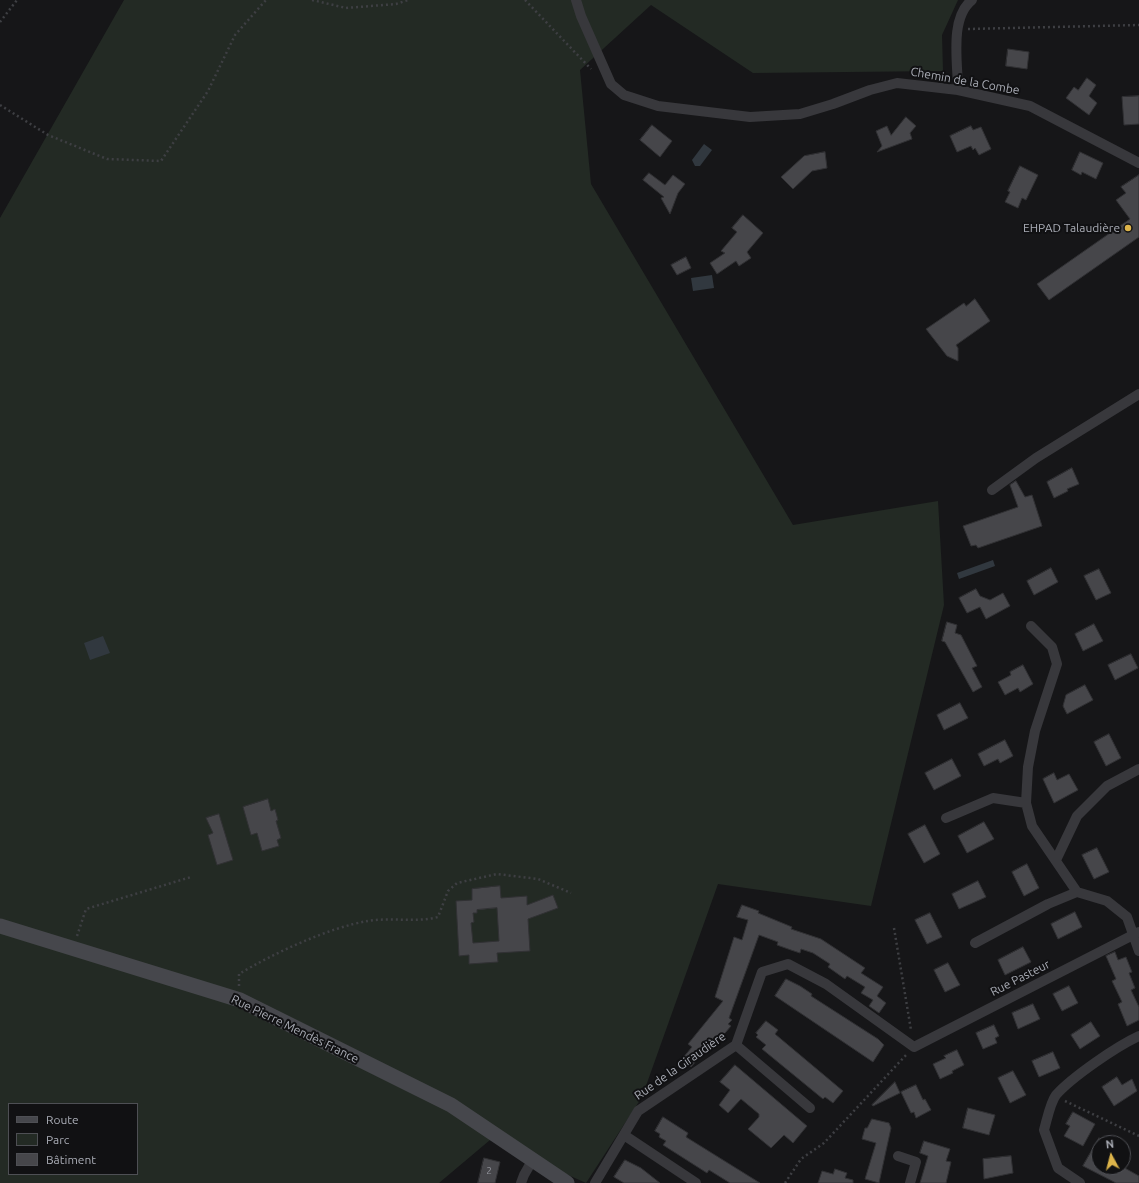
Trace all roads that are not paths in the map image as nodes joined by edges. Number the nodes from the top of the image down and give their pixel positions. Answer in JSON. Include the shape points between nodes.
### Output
{"nodes":[{"id":1,"x":576,"y":0,"type":"edge"},
{"id":2,"x":972,"y":0,"type":"edge"},
{"id":3,"x":958,"y":90,"type":"junction"},
{"id":4,"x":1139,"y":163,"type":"edge"},
{"id":5,"x":1139,"y":394,"type":"edge"},
{"id":6,"x":992,"y":490,"type":"dead end"},
{"id":7,"x":1031,"y":626,"type":"dead end"},
{"id":8,"x":1139,"y":769,"type":"edge"},
{"id":9,"x":1026,"y":803,"type":"junction"},
{"id":10,"x":946,"y":818,"type":"dead end"},
{"id":11,"x":1056,"y":860,"type":"junction"},
{"id":12,"x":1077,"y":892,"type":"junction"},
{"id":13,"x":0,"y":926,"type":"edge"},
{"id":14,"x":1136,"y":934,"type":"edge"},
{"id":15,"x":975,"y":943,"type":"dead end"},
{"id":16,"x":1139,"y":951,"type":"edge"},
{"id":17,"x":1139,"y":1036,"type":"edge"},
{"id":18,"x":736,"y":1045,"type":"junction"},
{"id":19,"x":914,"y":1047,"type":"joint"},
{"id":20,"x":810,"y":1108,"type":"dead end"},
{"id":21,"x":624,"y":1135,"type":"junction"},
{"id":22,"x":898,"y":1156,"type":"dead end"},
{"id":23,"x":532,"y":1161,"type":"junction"},
{"id":24,"x":521,"y":1183,"type":"edge"},
{"id":25,"x":567,"y":1183,"type":"edge"},
{"id":26,"x":595,"y":1183,"type":"edge"},
{"id":27,"x":696,"y":1183,"type":"edge"},
{"id":28,"x":910,"y":1183,"type":"edge"},
{"id":29,"x":1080,"y":1183,"type":"edge"}],
"edges":[{"from":1,"to":3,"type":"street","name":"Chemin de la Combe","via":[[611,84],[624,95],[658,106],[750,117],[800,114],[897,83]]},
{"from":2,"to":3,"type":"street","via":[[960,14],[957,29]]},
{"from":3,"to":4,"type":"street","name":"Chemin de la Combe","via":[[1030,106]]},
{"from":5,"to":6,"type":"street","via":[[1036,458]]},
{"from":7,"to":9,"type":"street","via":[[1052,647],[1057,664],[1035,731],[1028,767]]},
{"from":8,"to":11,"type":"street","via":[[1107,786],[1077,816]]},
{"from":9,"to":10,"type":"street","via":[[993,798]]},
{"from":9,"to":11,"type":"street","via":[[1032,826]]},
{"from":11,"to":12,"type":"street"},
{"from":12,"to":14,"type":"street","via":[[1107,902],[1127,917]]},
{"from":12,"to":15,"type":"street","via":[[1048,904]]},
{"from":13,"to":23,"type":"street","name":"Rue Pierre Mendès France","via":[[240,1000],[451,1105]]},
{"from":14,"to":16,"type":"street"},
{"from":14,"to":19,"type":"street","name":"Rue Pasteur"},
{"from":17,"to":29,"type":"street","via":[[1085,1070],[1055,1096],[1044,1130],[1058,1168]]},
{"from":18,"to":19,"type":"street","name":"Rue de la Giraudière","via":[[762,972],[788,964],[826,984]]},
{"from":18,"to":20,"type":"street"},
{"from":18,"to":21,"type":"street","name":"Rue de la Giraudière","via":[[638,1111]]},
{"from":21,"to":26,"type":"street","name":"Rue de la Giraudière"},
{"from":21,"to":27,"type":"street"},
{"from":22,"to":28,"type":"street","via":[[916,1162]]},
{"from":23,"to":24,"type":"street"},
{"from":23,"to":25,"type":"street","name":"Rue Pierre Mendès France"}]}
